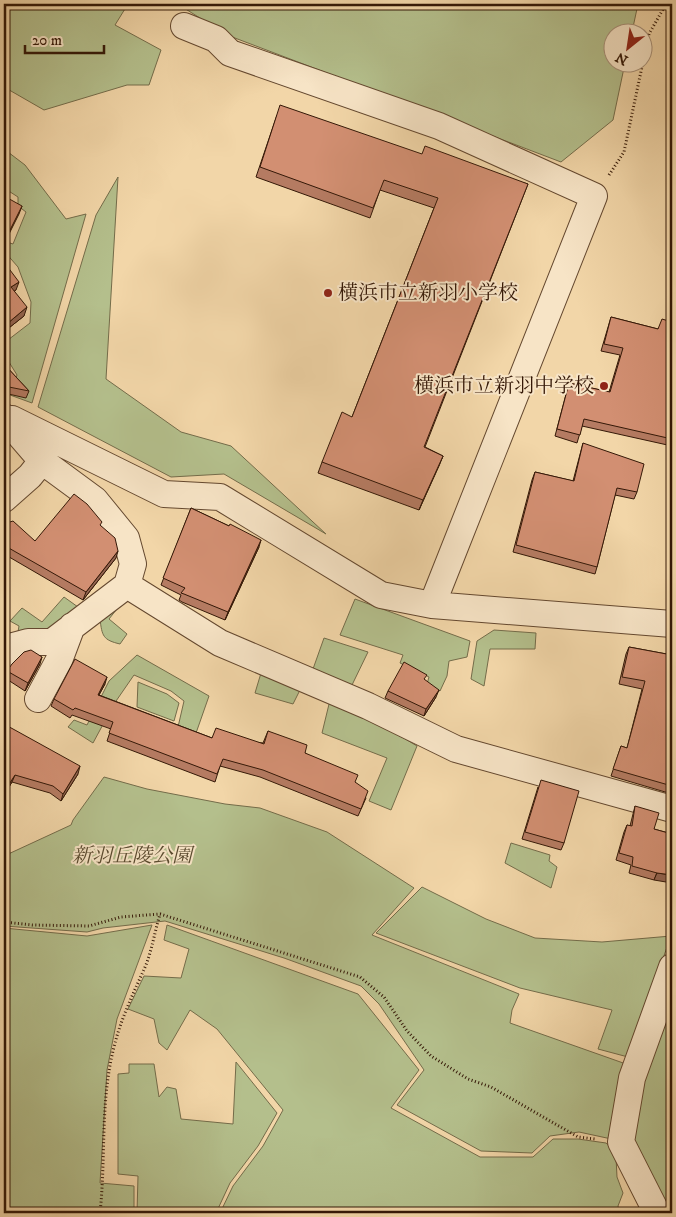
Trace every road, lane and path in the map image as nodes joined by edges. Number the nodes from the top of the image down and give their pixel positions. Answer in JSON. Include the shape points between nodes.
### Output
{"nodes":[{"id":1,"x":666,"y":4,"type":"edge"},
{"id":2,"x":654,"y":25,"type":"edge"},
{"id":3,"x":184,"y":26,"type":"dead end"},
{"id":4,"x":641,"y":72,"type":"edge"},
{"id":5,"x":594,"y":196,"type":"junction"},
{"id":6,"x":4,"y":416,"type":"edge"},
{"id":7,"x":42,"y":461,"type":"junction"},
{"id":8,"x":4,"y":499,"type":"edge"},
{"id":9,"x":127,"y":585,"type":"junction"},
{"id":10,"x":432,"y":605,"type":"junction"},
{"id":11,"x":672,"y":624,"type":"edge"},
{"id":12,"x":72,"y":626,"type":"junction"},
{"id":13,"x":4,"y":657,"type":"edge"},
{"id":14,"x":38,"y":699,"type":"dead end"},
{"id":15,"x":672,"y":809,"type":"edge"},
{"id":16,"x":160,"y":914,"type":"junction"},
{"id":17,"x":4,"y":922,"type":"edge"},
{"id":18,"x":672,"y":967,"type":"edge"},
{"id":19,"x":621,"y":1142,"type":"junction"},
{"id":20,"x":100,"y":1213,"type":"edge"},
{"id":21,"x":657,"y":1213,"type":"edge"}],
"edges":[{"from":1,"to":2,"type":"path"},
{"from":3,"to":5,"type":"street","via":[[216,39],[230,53],[439,126]]},
{"from":4,"to":5,"type":"path","via":[[624,152]]},
{"from":5,"to":10,"type":"street"},
{"from":6,"to":7,"type":"street"},
{"from":6,"to":10,"type":"street","via":[[164,494],[220,497],[381,594]]},
{"from":7,"to":8,"type":"street"},
{"from":7,"to":9,"type":"street","via":[[95,500],[126,538],[133,564]]},
{"from":9,"to":12,"type":"street"},
{"from":9,"to":15,"type":"street","via":[[220,643],[368,706],[456,749]]},
{"from":10,"to":11,"type":"street"},
{"from":12,"to":13,"type":"street","via":[[52,642],[13,646]]},
{"from":12,"to":14,"type":"street","via":[[60,658]]},
{"from":16,"to":17,"type":"path","via":[[121,918],[89,926]]},
{"from":16,"to":19,"type":"path","via":[[360,977],[384,997],[431,1056],[578,1137]]},
{"from":16,"to":20,"type":"path","via":[[146,964],[114,1046],[108,1078]]},
{"from":18,"to":19,"type":"street","via":[[632,1078]]},
{"from":19,"to":21,"type":"street"}]}
